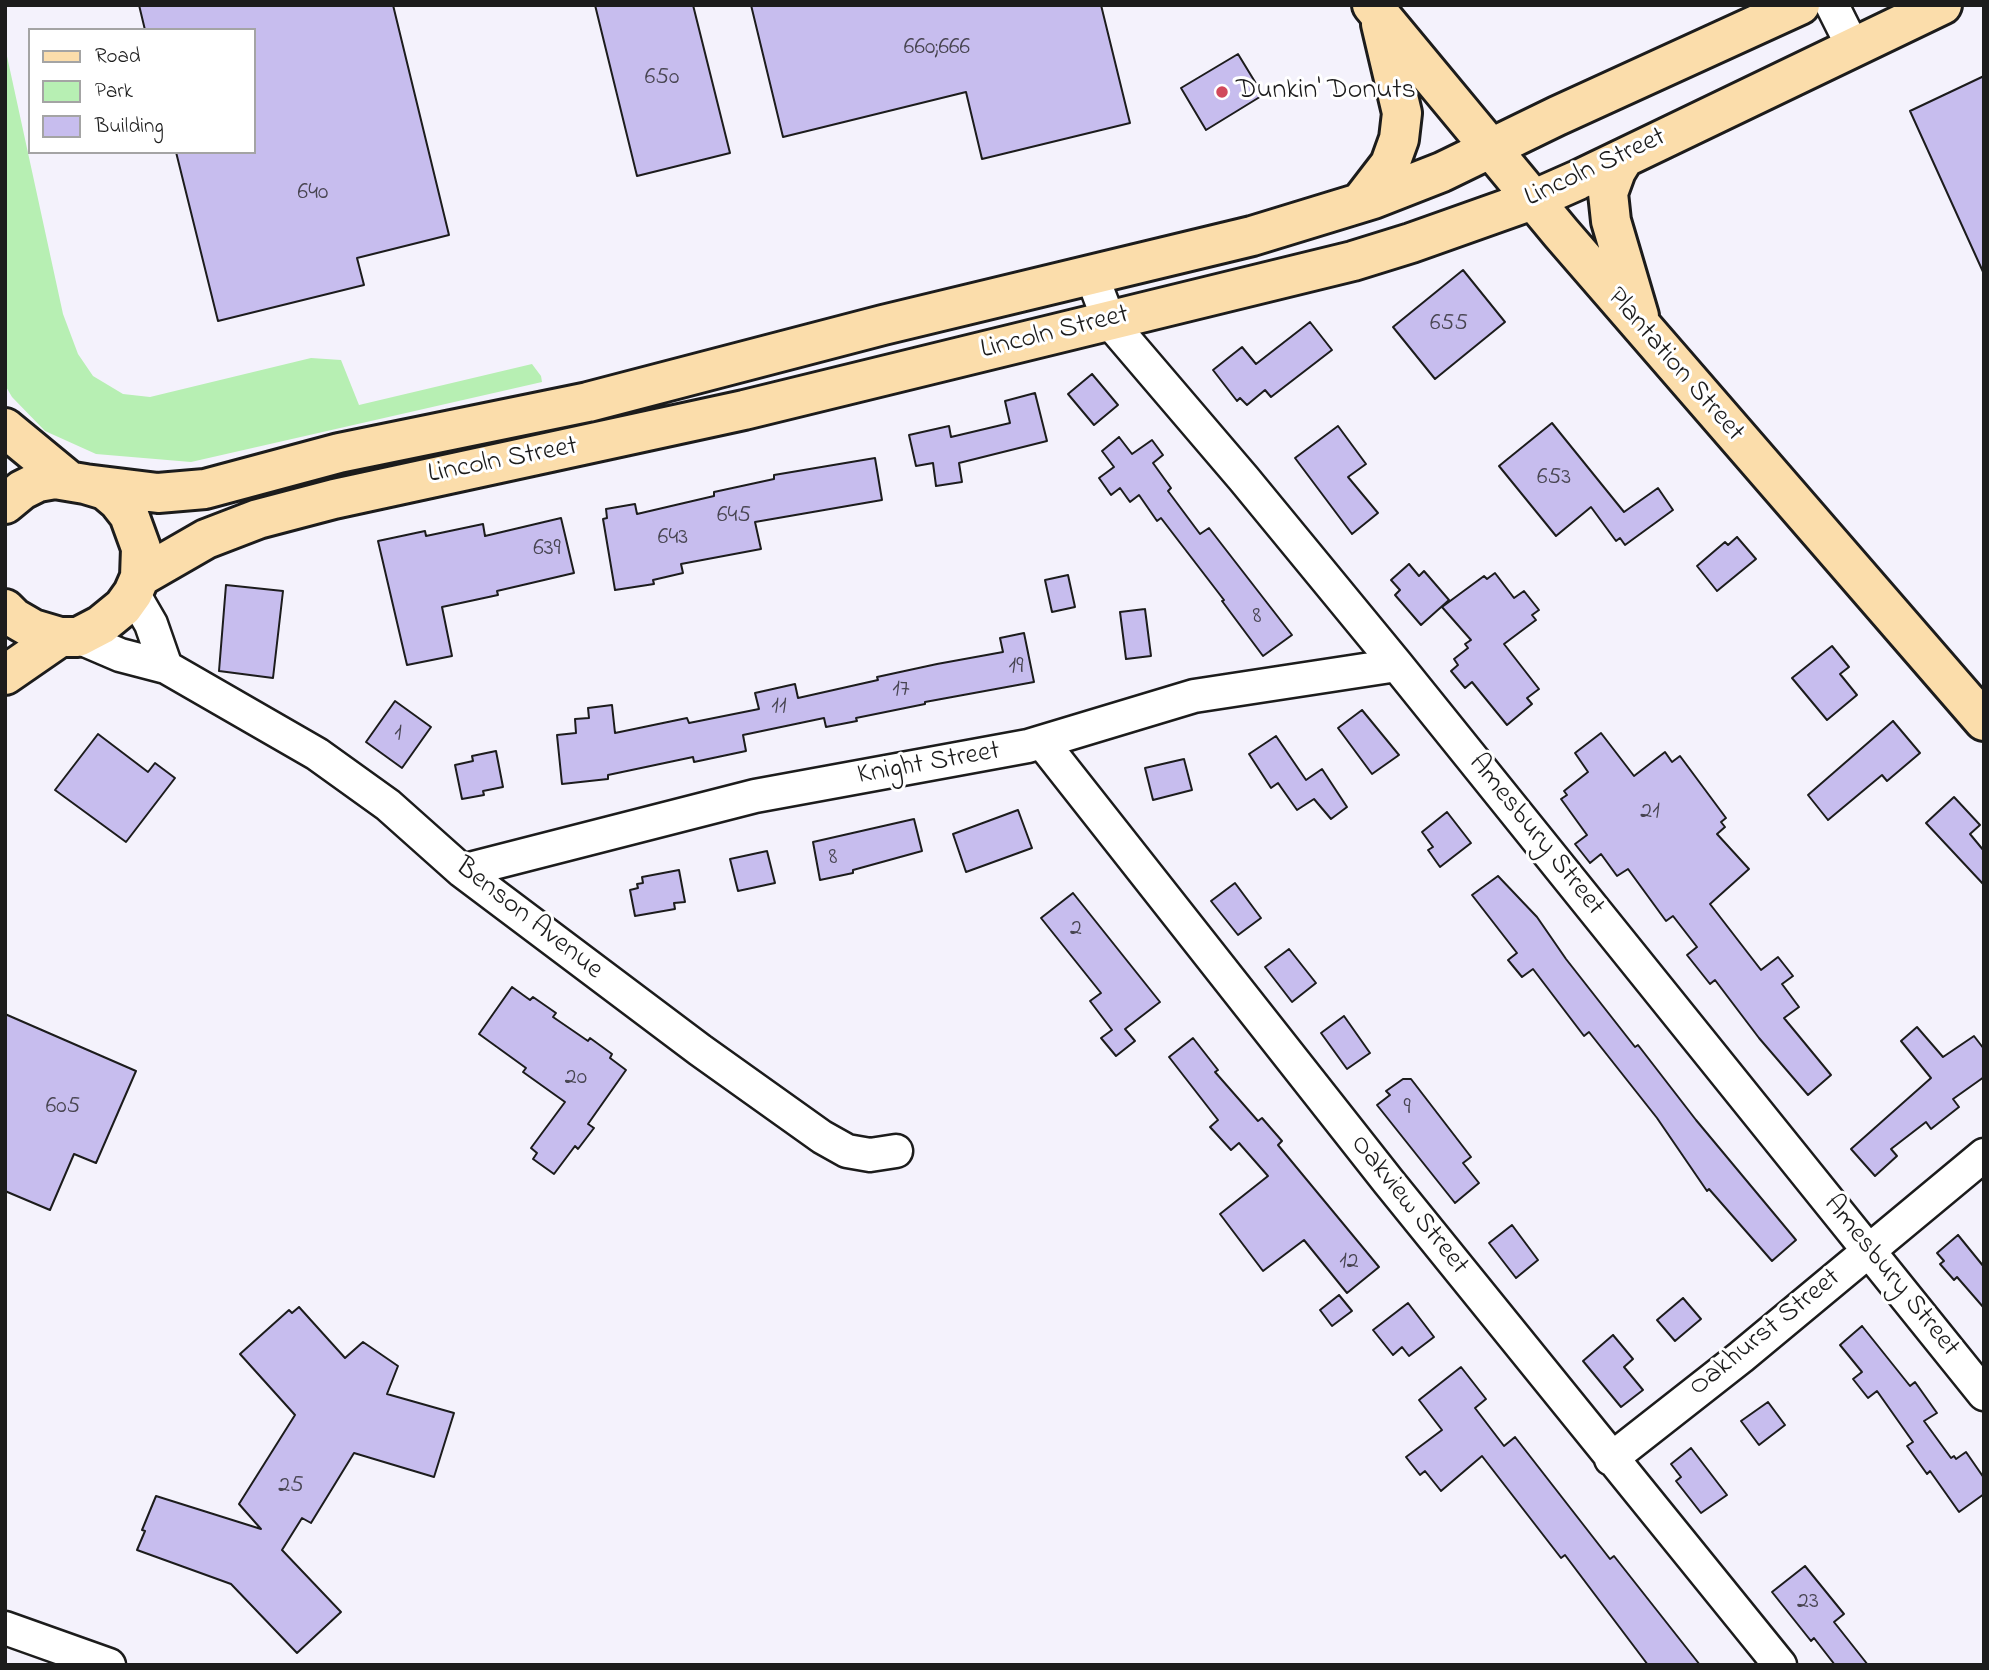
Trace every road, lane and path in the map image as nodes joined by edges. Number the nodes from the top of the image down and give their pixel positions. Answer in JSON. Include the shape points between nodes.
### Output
{"nodes":[{"id":1,"x":1800,"y":5,"type":"edge"},
{"id":2,"x":1832,"y":5,"type":"edge"},
{"id":3,"x":1942,"y":5,"type":"edge"},
{"id":4,"x":1375,"y":9,"type":"edge"},
{"id":5,"x":1853,"y":47,"type":"junction"},
{"id":6,"x":1491,"y":149,"type":"junction"},
{"id":7,"x":1624,"y":158,"type":"junction"},
{"id":8,"x":1535,"y":199,"type":"junction"},
{"id":9,"x":1360,"y":203,"type":"junction"},
{"id":10,"x":1092,"y":276,"type":"junction"},
{"id":11,"x":1109,"y":321,"type":"junction"},
{"id":12,"x":1642,"y":328,"type":"junction"},
{"id":13,"x":716,"y":369,"type":"junction"},
{"id":14,"x":588,"y":402,"type":"junction"},
{"id":15,"x":728,"y":413,"type":"junction"},
{"id":16,"x":5,"y":428,"type":"edge"},
{"id":17,"x":596,"y":443,"type":"junction"},
{"id":18,"x":77,"y":482,"type":"junction"},
{"id":19,"x":5,"y":504,"type":"edge"},
{"id":20,"x":136,"y":585,"type":"junction"},
{"id":21,"x":5,"y":609,"type":"edge"},
{"id":22,"x":69,"y":637,"type":"junction"},
{"id":23,"x":1397,"y":665,"type":"junction"},
{"id":24,"x":166,"y":667,"type":"junction"},
{"id":25,"x":5,"y":675,"type":"edge"},
{"id":26,"x":1984,"y":721,"type":"edge"},
{"id":27,"x":1042,"y":742,"type":"junction"},
{"id":28,"x":462,"y":871,"type":"junction"},
{"id":29,"x":896,"y":1151,"type":"dead end"},
{"id":30,"x":1984,"y":1154,"type":"edge"},
{"id":31,"x":1868,"y":1250,"type":"junction"},
{"id":32,"x":1984,"y":1394,"type":"edge"},
{"id":33,"x":1611,"y":1458,"type":"junction"},
{"id":34,"x":5,"y":1629,"type":"edge"},
{"id":35,"x":109,"y":1665,"type":"edge"},
{"id":36,"x":1780,"y":1665,"type":"edge"}],
"edges":[{"from":1,"to":6,"type":"main road","name":"Lincoln Street"},
{"from":2,"to":5,"type":"street"},
{"from":3,"to":5,"type":"main road","name":"Lincoln Street"},
{"from":4,"to":6,"type":"main road","name":"Plantation Street"},
{"from":4,"to":9,"type":"main road","via":[[1402,113],[1390,164]]},
{"from":5,"to":7,"type":"main road","name":"Lincoln Street"},
{"from":6,"to":8,"type":"main road","name":"Plantation Street"},
{"from":6,"to":9,"type":"main road","name":"Lincoln Street"},
{"from":7,"to":8,"type":"main road","name":"Lincoln Street"},
{"from":7,"to":12,"type":"main road","via":[[1608,193],[1611,221]]},
{"from":8,"to":11,"type":"main road","name":"Lincoln Street","via":[[1353,261]]},
{"from":8,"to":12,"type":"main road","name":"Plantation Street"},
{"from":9,"to":10,"type":"main road","name":"Lincoln Street"},
{"from":10,"to":11,"type":"street","name":"Amesbury Street"},
{"from":10,"to":13,"type":"main road","name":"Lincoln Street"},
{"from":11,"to":15,"type":"main road","name":"Lincoln Street"},
{"from":11,"to":23,"type":"street","name":"Amesbury Street"},
{"from":12,"to":26,"type":"main road","name":"Plantation Street"},
{"from":13,"to":14,"type":"main road","name":"Lincoln Street"},
{"from":13,"to":15,"type":"main road"},
{"from":14,"to":17,"type":"main road"},
{"from":14,"to":18,"type":"main road","name":"Lincoln Street","via":[[339,453],[205,489],[158,493]]},
{"from":15,"to":17,"type":"main road","name":"Lincoln Street"},
{"from":16,"to":18,"type":"main road"},
{"from":17,"to":20,"type":"main road","name":"Lincoln Street","via":[[376,488],[258,519],[206,538]]},
{"from":18,"to":19,"type":"main road","name":"Lincoln Street","via":[[38,482]]},
{"from":18,"to":20,"type":"main road","via":[[105,490],[129,515],[141,548]]},
{"from":20,"to":22,"type":"main road","name":"Lincoln Street","via":[[123,607],[101,625]]},
{"from":20,"to":24,"type":"street"},
{"from":21,"to":22,"type":"main road","via":[[33,629]]},
{"from":22,"to":24,"type":"street","name":"Benson Avenue"},
{"from":22,"to":25,"type":"main road"},
{"from":23,"to":27,"type":"street","name":"Knight Street","via":[[1194,696]]},
{"from":23,"to":31,"type":"street","name":"Amesbury Street"},
{"from":24,"to":28,"type":"street","name":"Benson Avenue","via":[[317,754],[388,805]]},
{"from":27,"to":28,"type":"street","name":"Knight Street","via":[[755,796]]},
{"from":27,"to":33,"type":"street","name":"Oakview Street"},
{"from":28,"to":29,"type":"street","name":"Benson Avenue","via":[[822,1138],[847,1151],[870,1155]]},
{"from":30,"to":31,"type":"street","name":"Oakhurst Street"},
{"from":31,"to":32,"type":"street","name":"Amesbury Street"},
{"from":31,"to":33,"type":"street","name":"Oakhurst Street"},
{"from":33,"to":36,"type":"street","name":"Oakview Street"},
{"from":34,"to":35,"type":"street"}]}
